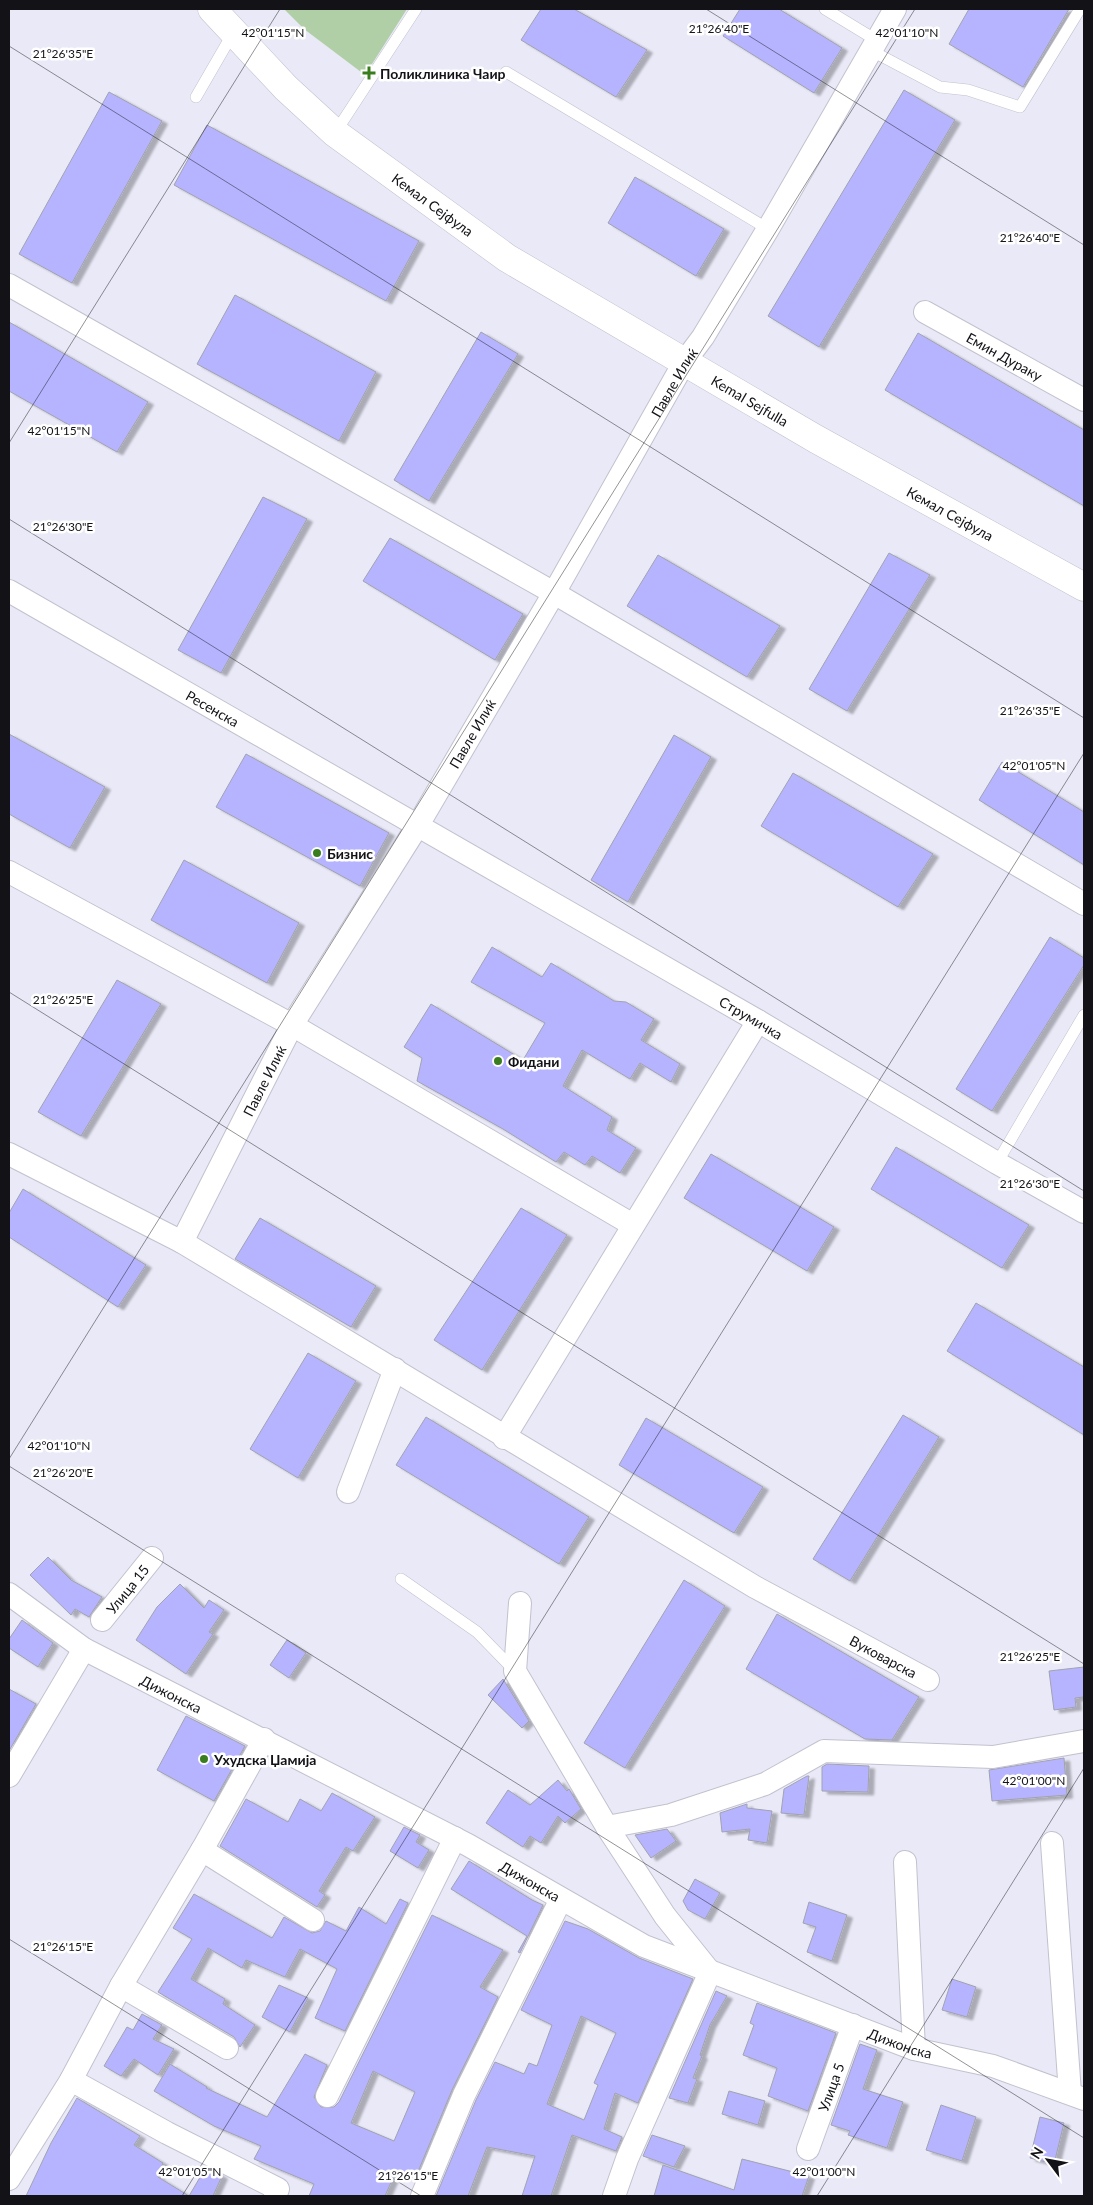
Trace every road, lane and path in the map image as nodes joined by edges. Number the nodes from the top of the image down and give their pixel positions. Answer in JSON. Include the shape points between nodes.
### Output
{"nodes":[{"id":1,"x":212,"y":9,"type":"edge"},
{"id":2,"x":416,"y":9,"type":"edge"},
{"id":3,"x":824,"y":9,"type":"edge"},
{"id":4,"x":895,"y":9,"type":"edge"},
{"id":5,"x":1080,"y":9,"type":"edge"},
{"id":6,"x":233,"y":33,"type":"junction"},
{"id":7,"x":873,"y":45,"type":"junction"},
{"id":8,"x":506,"y":72,"type":"dead end"},
{"id":9,"x":196,"y":97,"type":"dead end"},
{"id":10,"x":335,"y":133,"type":"junction"},
{"id":11,"x":768,"y":229,"type":"junction"},
{"id":12,"x":9,"y":285,"type":"edge"},
{"id":13,"x":925,"y":312,"type":"dead end"},
{"id":14,"x":685,"y":361,"type":"junction"},
{"id":15,"x":1084,"y":400,"type":"edge"},
{"id":16,"x":816,"y":439,"type":"joint"},
{"id":17,"x":1084,"y":587,"type":"edge"},
{"id":18,"x":9,"y":591,"type":"edge"},
{"id":19,"x":554,"y":593,"type":"junction"},
{"id":20,"x":418,"y":825,"type":"junction"},
{"id":21,"x":9,"y":872,"type":"edge"},
{"id":22,"x":1084,"y":904,"type":"edge"},
{"id":23,"x":1084,"y":1015,"type":"edge"},
{"id":24,"x":758,"y":1021,"type":"junction"},
{"id":25,"x":292,"y":1025,"type":"junction"},
{"id":26,"x":9,"y":1154,"type":"edge"},
{"id":27,"x":997,"y":1163,"type":"junction"},
{"id":28,"x":1084,"y":1212,"type":"edge"},
{"id":29,"x":633,"y":1225,"type":"junction"},
{"id":30,"x":182,"y":1242,"type":"junction"},
{"id":31,"x":395,"y":1369,"type":"junction"},
{"id":32,"x":504,"y":1438,"type":"junction"},
{"id":33,"x":348,"y":1492,"type":"dead end"},
{"id":34,"x":152,"y":1558,"type":"dead end"},
{"id":35,"x":400,"y":1578,"type":"dead end"},
{"id":36,"x":9,"y":1594,"type":"edge"},
{"id":37,"x":520,"y":1603,"type":"dead end"},
{"id":38,"x":102,"y":1620,"type":"dead end"},
{"id":39,"x":84,"y":1649,"type":"junction"},
{"id":40,"x":515,"y":1671,"type":"junction"},
{"id":41,"x":928,"y":1680,"type":"dead end"},
{"id":42,"x":264,"y":1739,"type":"junction"},
{"id":43,"x":1084,"y":1741,"type":"edge"},
{"id":44,"x":9,"y":1776,"type":"edge"},
{"id":45,"x":607,"y":1827,"type":"junction"},
{"id":46,"x":455,"y":1838,"type":"junction"},
{"id":47,"x":1052,"y":1843,"type":"dead end"},
{"id":48,"x":202,"y":1850,"type":"junction"},
{"id":49,"x":905,"y":1862,"type":"dead end"},
{"id":50,"x":561,"y":1898,"type":"junction"},
{"id":51,"x":312,"y":1920,"type":"dead end"},
{"id":52,"x":710,"y":1972,"type":"junction"},
{"id":53,"x":121,"y":1986,"type":"junction"},
{"id":54,"x":853,"y":2025,"type":"junction"},
{"id":55,"x":227,"y":2048,"type":"dead end"},
{"id":56,"x":914,"y":2049,"type":"junction"},
{"id":57,"x":71,"y":2080,"type":"junction"},
{"id":58,"x":327,"y":2096,"type":"dead end"},
{"id":59,"x":1077,"y":2096,"type":"edge"},
{"id":60,"x":808,"y":2149,"type":"dead end"},
{"id":61,"x":9,"y":2179,"type":"edge"},
{"id":62,"x":275,"y":2196,"type":"edge"},
{"id":63,"x":422,"y":2196,"type":"edge"},
{"id":64,"x":614,"y":2196,"type":"edge"}],
"edges":[{"from":1,"to":6,"type":"street","name":"Кемал Сејфула"},
{"from":2,"to":10,"type":"lane"},
{"from":3,"to":7,"type":"lane"},
{"from":4,"to":7,"type":"street","name":"Павле Илиќ"},
{"from":5,"to":7,"type":"lane","via":[[1020,108],[968,90],[940,87]]},
{"from":6,"to":9,"type":"lane"},
{"from":6,"to":10,"type":"street","name":"Кемал Сејфула"},
{"from":7,"to":11,"type":"street","name":"Павле Илиќ"},
{"from":8,"to":11,"type":"lane"},
{"from":10,"to":14,"type":"street","name":"Кемал Сејфула","via":[[507,258]]},
{"from":11,"to":14,"type":"street","name":"Павле Илиќ"},
{"from":12,"to":19,"type":"street"},
{"from":13,"to":15,"type":"street","name":"Емин Дураку"},
{"from":14,"to":16,"type":"street","name":"Kemal Sejfulla"},
{"from":14,"to":19,"type":"street","name":"Павле Илиќ"},
{"from":16,"to":17,"type":"street","name":"Кемал Сејфула"},
{"from":18,"to":20,"type":"street","name":"Ресенска"},
{"from":19,"to":20,"type":"street","name":"Павле Илиќ"},
{"from":19,"to":22,"type":"street"},
{"from":20,"to":24,"type":"street","name":"Струмичка"},
{"from":20,"to":25,"type":"street","name":"Павле Илиќ"},
{"from":21,"to":25,"type":"street"},
{"from":23,"to":27,"type":"lane"},
{"from":24,"to":27,"type":"street","name":"Струмичка"},
{"from":24,"to":29,"type":"street"},
{"from":25,"to":29,"type":"street"},
{"from":25,"to":30,"type":"street","name":"Павле Илиќ"},
{"from":26,"to":30,"type":"street","name":"Вуковарска"},
{"from":27,"to":28,"type":"street","name":"Струмичка"},
{"from":29,"to":32,"type":"street"},
{"from":30,"to":31,"type":"street","name":"Вуковарска"},
{"from":31,"to":32,"type":"street","name":"Вуковарска"},
{"from":31,"to":33,"type":"street"},
{"from":32,"to":41,"type":"street","name":"Вуковарска","via":[[755,1586]]},
{"from":34,"to":38,"type":"street","name":"Улица 15"},
{"from":35,"to":40,"type":"lane","via":[[477,1632]]},
{"from":36,"to":39,"type":"street","name":"Дижонска"},
{"from":37,"to":40,"type":"street"},
{"from":39,"to":42,"type":"street","name":"Дижонска"},
{"from":39,"to":44,"type":"street"},
{"from":40,"to":45,"type":"street"},
{"from":42,"to":46,"type":"street","name":"Дижонска"},
{"from":42,"to":48,"type":"street"},
{"from":43,"to":45,"type":"street","via":[[993,1758],[824,1751],[765,1784],[671,1815]]},
{"from":45,"to":52,"type":"street","via":[[665,1916]]},
{"from":46,"to":50,"type":"street","name":"Дижонска"},
{"from":46,"to":58,"type":"street"},
{"from":47,"to":59,"type":"street"},
{"from":48,"to":51,"type":"street"},
{"from":48,"to":53,"type":"street"},
{"from":49,"to":56,"type":"street"},
{"from":50,"to":52,"type":"street","name":"Дижонска","via":[[644,1946]]},
{"from":50,"to":63,"type":"street","via":[[464,2095]]},
{"from":52,"to":54,"type":"street","name":"Дижонска"},
{"from":52,"to":64,"type":"street","via":[[627,2159]]},
{"from":53,"to":55,"type":"street"},
{"from":53,"to":57,"type":"street"},
{"from":54,"to":56,"type":"street","name":"Дижонска"},
{"from":54,"to":60,"type":"street","name":"Улица 5"},
{"from":56,"to":59,"type":"street","name":"Дижонска","via":[[992,2066]]},
{"from":57,"to":61,"type":"street"},
{"from":57,"to":62,"type":"street","via":[[278,2189]]}]}
